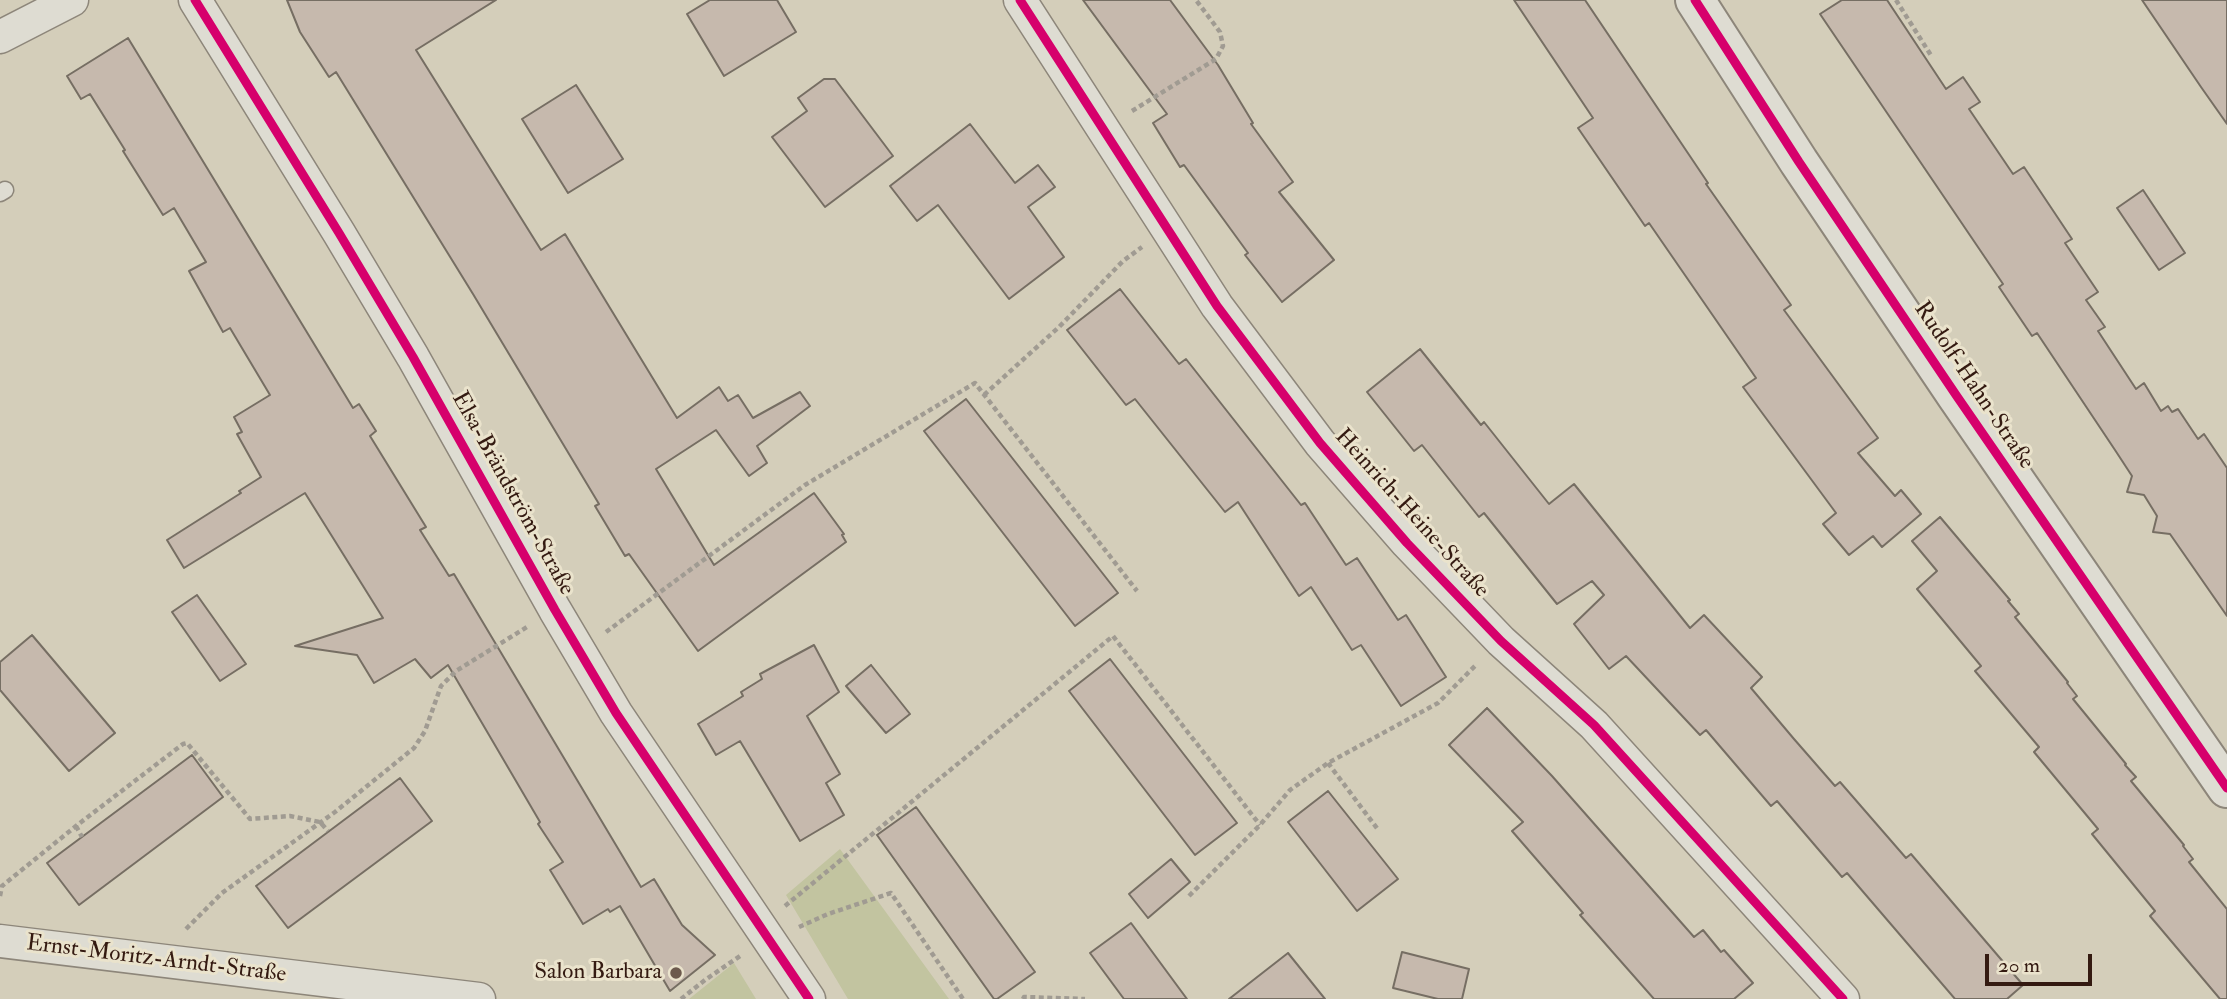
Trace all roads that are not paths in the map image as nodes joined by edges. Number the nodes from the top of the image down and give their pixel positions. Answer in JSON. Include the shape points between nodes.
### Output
{"nodes":[{"id":1,"x":72,"y":0,"type":"edge"},
{"id":2,"x":195,"y":0,"type":"edge"},
{"id":3,"x":1020,"y":0,"type":"edge"},
{"id":4,"x":1695,"y":0,"type":"edge"},
{"id":5,"x":0,"y":37,"type":"edge"},
{"id":6,"x":2227,"y":788,"type":"edge"},
{"id":7,"x":0,"y":941,"type":"edge"},
{"id":8,"x":479,"y":999,"type":"edge"},
{"id":9,"x":809,"y":999,"type":"edge"},
{"id":10,"x":1843,"y":999,"type":"edge"}],
"edges":[{"from":1,"to":5,"type":"street"},
{"from":2,"to":9,"type":"street","name":"Elsa-Brändström-Straße","via":[[332,221],[617,713]]},
{"from":3,"to":10,"type":"street","name":"Heinrich-Heine-Straße","via":[[1217,306],[1320,443],[1501,641],[1594,725]]},
{"from":4,"to":6,"type":"street","name":"Rudolf-Hahn-Straße","via":[[1956,395]]},
{"from":7,"to":8,"type":"street","name":"Ernst-Moritz-Arndt-Straße"}]}
